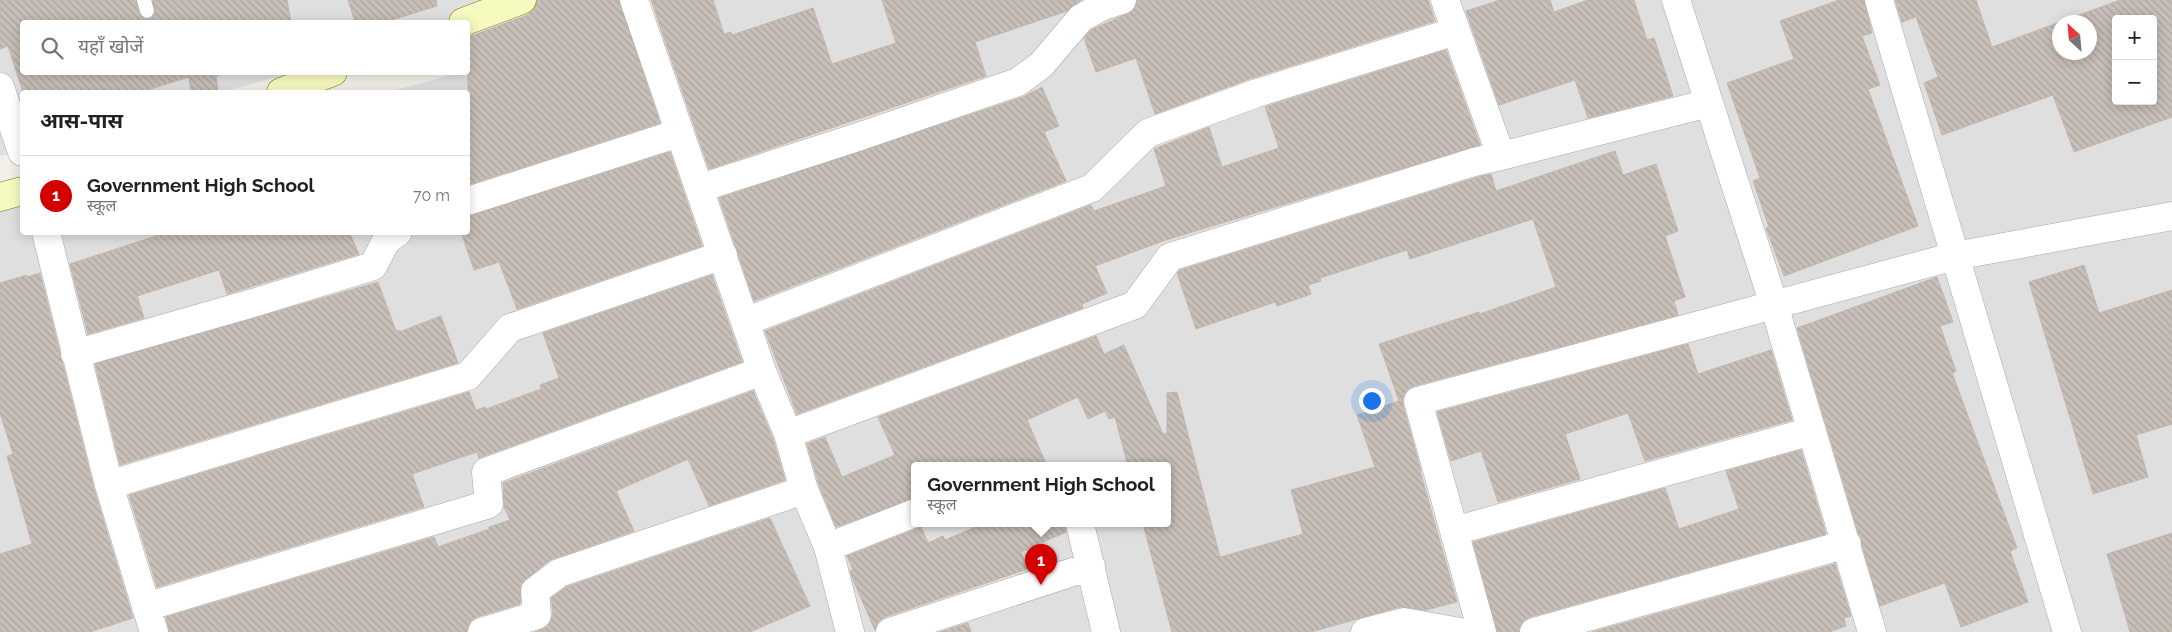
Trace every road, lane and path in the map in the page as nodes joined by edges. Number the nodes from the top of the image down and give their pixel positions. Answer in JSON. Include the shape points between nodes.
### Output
{"nodes":[{"id":1,"x":522,"y":0,"type":"edge"},
{"id":2,"x":634,"y":0,"type":"edge"},
{"id":3,"x":1122,"y":0,"type":"edge"},
{"id":4,"x":1445,"y":0,"type":"edge"},
{"id":5,"x":1676,"y":0,"type":"edge"},
{"id":6,"x":1879,"y":0,"type":"edge"},
{"id":7,"x":468,"y":20,"type":"edge"},
{"id":8,"x":1456,"y":31,"type":"junction"},
{"id":9,"x":325,"y":75,"type":"edge"},
{"id":10,"x":0,"y":87,"type":"edge"},
{"id":11,"x":286,"y":90,"type":"edge"},
{"id":12,"x":1709,"y":103,"type":"junction"},
{"id":13,"x":679,"y":133,"type":"junction"},
{"id":14,"x":20,"y":146,"type":"edge"},
{"id":15,"x":1501,"y":156,"type":"junction"},
{"id":16,"x":700,"y":188,"type":"junction"},
{"id":17,"x":20,"y":191,"type":"edge"},
{"id":18,"x":0,"y":197,"type":"edge"},
{"id":19,"x":470,"y":201,"type":"edge"},
{"id":20,"x":2172,"y":216,"type":"edge"},
{"id":21,"x":47,"y":235,"type":"edge"},
{"id":22,"x":394,"y":235,"type":"edge"},
{"id":23,"x":723,"y":255,"type":"junction"},
{"id":24,"x":1955,"y":256,"type":"junction"},
{"id":25,"x":1774,"y":305,"type":"junction"},
{"id":26,"x":747,"y":321,"type":"junction"},
{"id":27,"x":75,"y":354,"type":"junction"},
{"id":28,"x":762,"y":371,"type":"junction"},
{"id":29,"x":1812,"y":431,"type":"junction"},
{"id":30,"x":788,"y":434,"type":"junction"},
{"id":31,"x":109,"y":485,"type":"junction"},
{"id":32,"x":804,"y":490,"type":"junction"},
{"id":33,"x":911,"y":515,"type":"edge"},
{"id":34,"x":1081,"y":527,"type":"edge"},
{"id":35,"x":1454,"y":531,"type":"junction"},
{"id":36,"x":1847,"y":544,"type":"junction"},
{"id":37,"x":828,"y":547,"type":"junction"},
{"id":38,"x":1091,"y":566,"type":"junction"},
{"id":39,"x":150,"y":620,"type":"edge"},
{"id":40,"x":482,"y":632,"type":"edge"},
{"id":41,"x":850,"y":632,"type":"edge"},
{"id":42,"x":890,"y":632,"type":"edge"},
{"id":43,"x":1106,"y":632,"type":"edge"},
{"id":44,"x":1365,"y":632,"type":"edge"},
{"id":45,"x":1460,"y":632,"type":"edge"},
{"id":46,"x":1482,"y":632,"type":"edge"},
{"id":47,"x":1534,"y":632,"type":"edge"},
{"id":48,"x":1872,"y":632,"type":"edge"},
{"id":49,"x":2067,"y":632,"type":"edge"}],
"edges":[{"from":1,"to":7,"type":"street"},
{"from":2,"to":13,"type":"street"},
{"from":3,"to":16,"type":"street","via":[[1080,18],[1042,65],[1018,82]]},
{"from":4,"to":8,"type":"street"},
{"from":5,"to":12,"type":"street"},
{"from":6,"to":24,"type":"street"},
{"from":8,"to":15,"type":"street"},
{"from":8,"to":26,"type":"street","via":[[1257,94],[1148,133],[1092,188]]},
{"from":9,"to":11,"type":"street"},
{"from":10,"to":14,"type":"street"},
{"from":12,"to":15,"type":"street"},
{"from":12,"to":25,"type":"street"},
{"from":13,"to":16,"type":"street"},
{"from":13,"to":19,"type":"street"},
{"from":15,"to":30,"type":"street","via":[[1170,257],[1135,305]]},
{"from":16,"to":23,"type":"street"},
{"from":17,"to":18,"type":"street"},
{"from":20,"to":24,"type":"street"},
{"from":21,"to":27,"type":"street"},
{"from":22,"to":27,"type":"street","via":[[386,241],[373,266]]},
{"from":23,"to":26,"type":"street"},
{"from":23,"to":31,"type":"street","via":[[510,328],[468,376]]},
{"from":24,"to":25,"type":"street"},
{"from":24,"to":49,"type":"street"},
{"from":25,"to":29,"type":"street"},
{"from":25,"to":35,"type":"street","via":[[1418,401]]},
{"from":26,"to":28,"type":"street"},
{"from":27,"to":31,"type":"street"},
{"from":28,"to":30,"type":"street"},
{"from":28,"to":39,"type":"street","via":[[486,472],[489,504]]},
{"from":29,"to":35,"type":"street"},
{"from":29,"to":36,"type":"street"},
{"from":30,"to":32,"type":"street"},
{"from":31,"to":39,"type":"street"},
{"from":32,"to":37,"type":"street"},
{"from":32,"to":40,"type":"street","via":[[559,573],[535,592],[537,614]]},
{"from":33,"to":37,"type":"street"},
{"from":34,"to":38,"type":"street"},
{"from":35,"to":46,"type":"street"},
{"from":36,"to":47,"type":"street"},
{"from":36,"to":48,"type":"street"},
{"from":37,"to":41,"type":"street"},
{"from":38,"to":42,"type":"street"},
{"from":38,"to":43,"type":"street"},
{"from":44,"to":45,"type":"street","via":[[1404,622]]}]}
